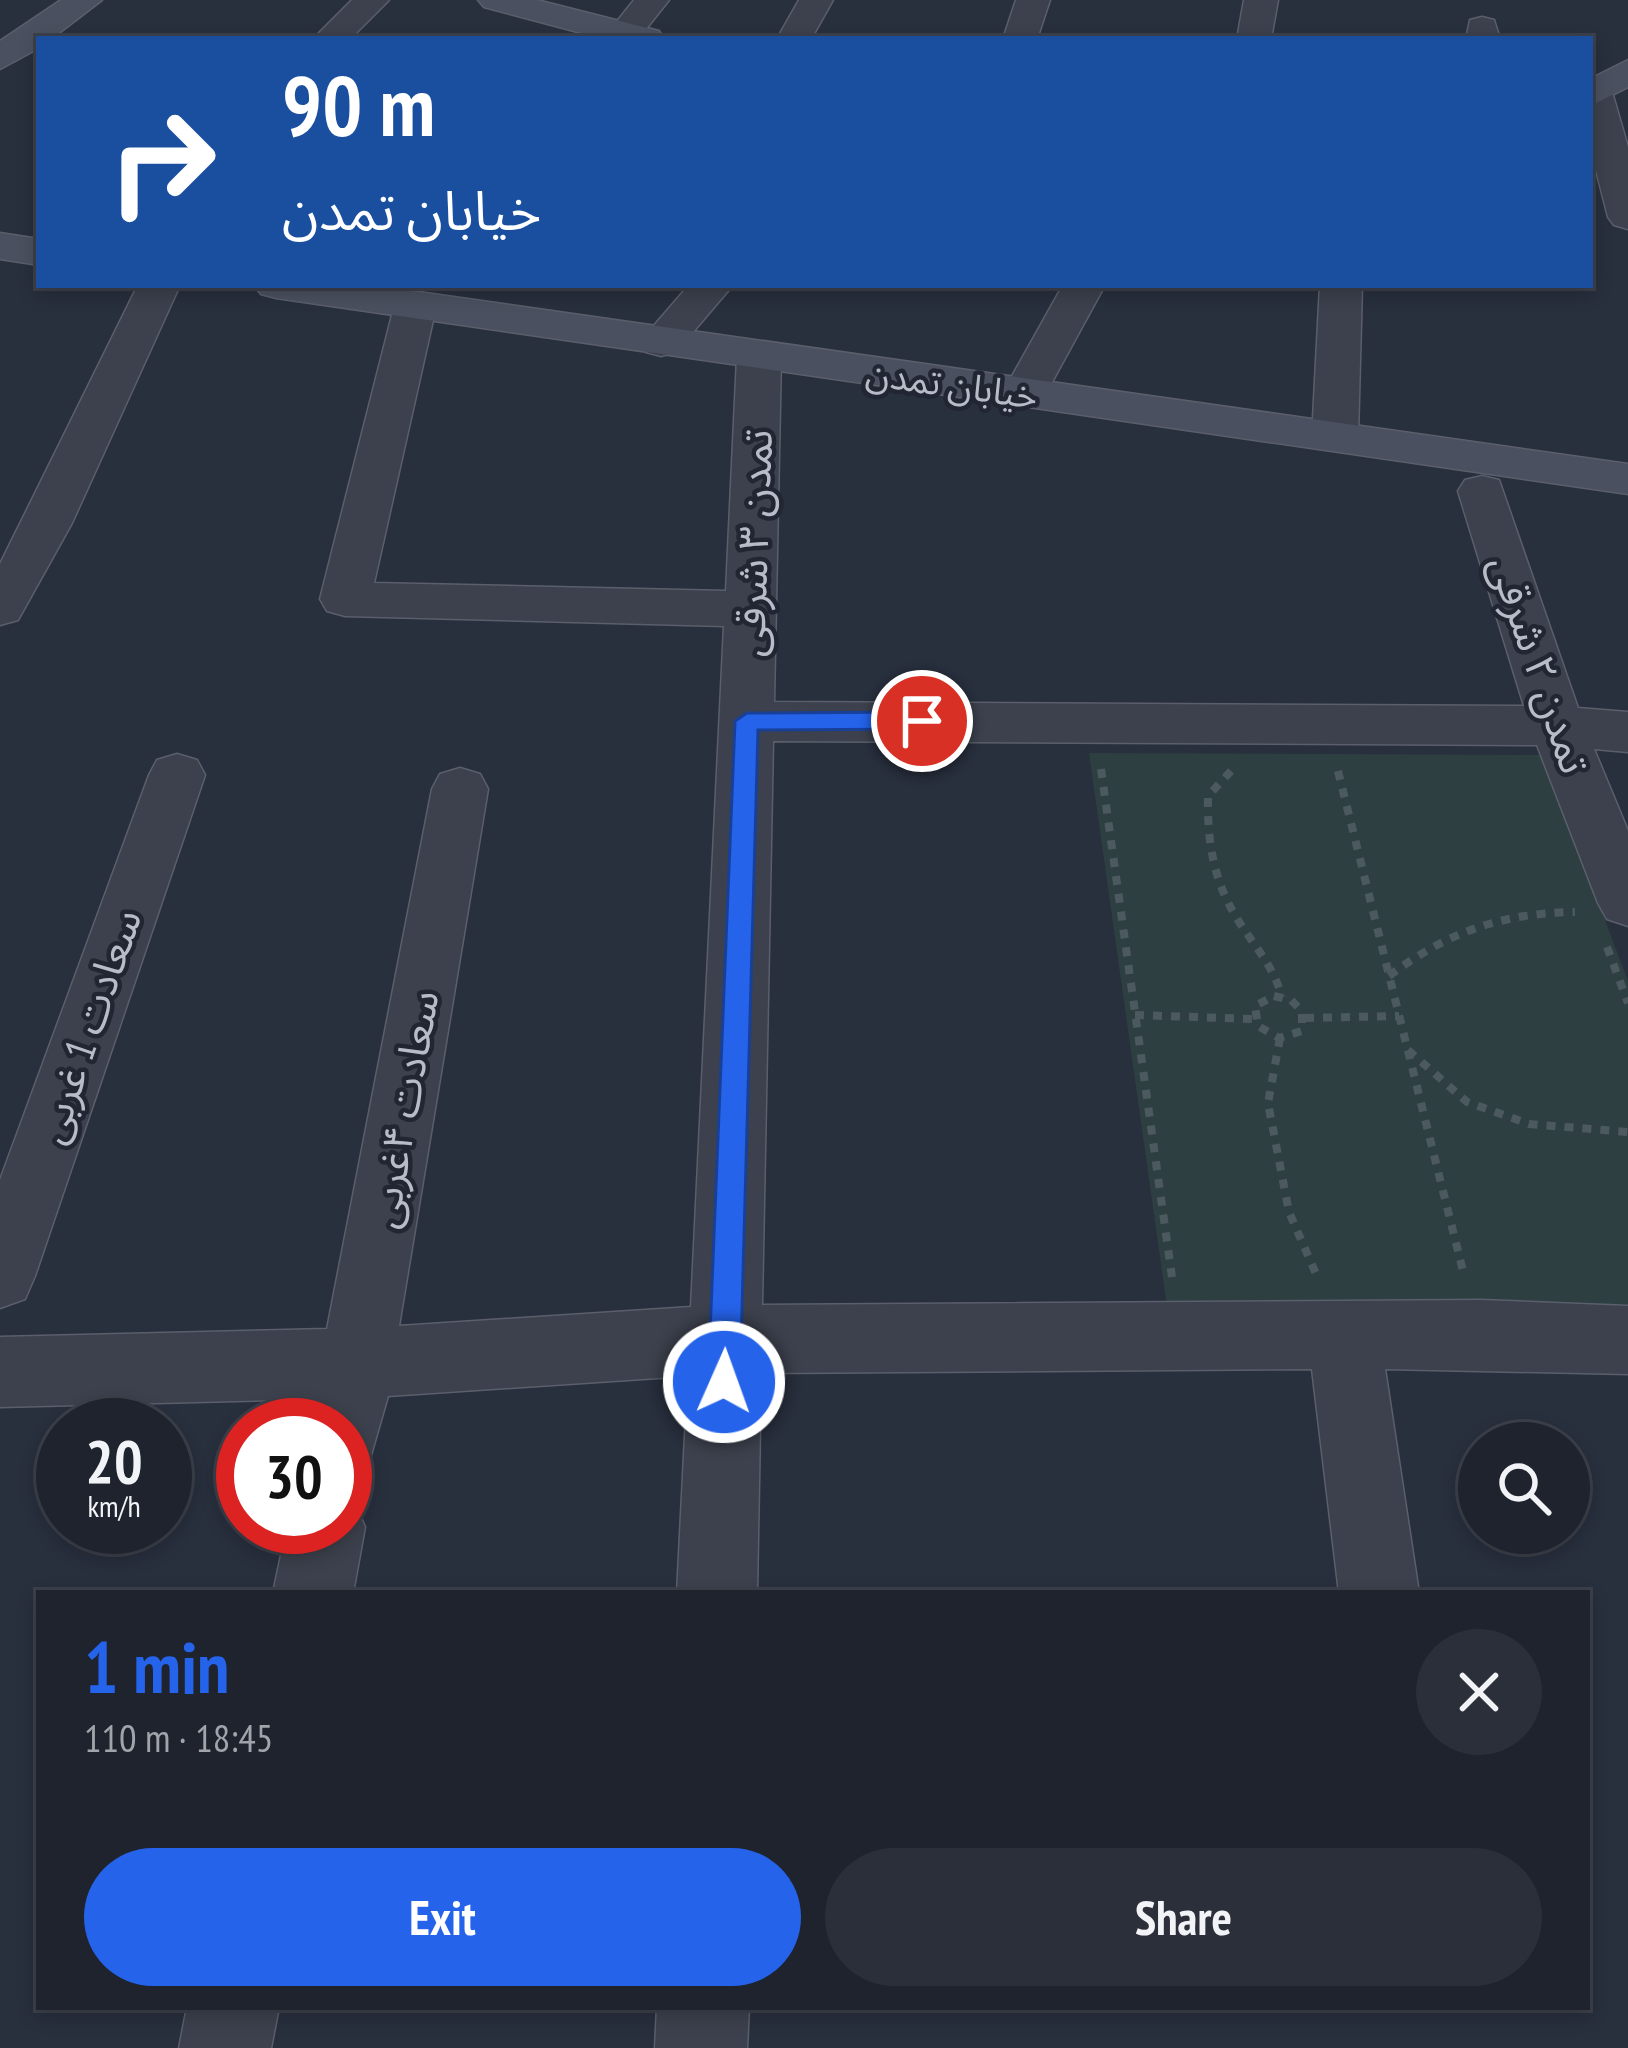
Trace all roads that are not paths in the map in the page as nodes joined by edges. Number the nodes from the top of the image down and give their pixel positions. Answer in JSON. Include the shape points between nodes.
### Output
{"nodes":[{"id":1,"x":84,"y":0,"type":"edge"},
{"id":2,"x":372,"y":0,"type":"edge"},
{"id":3,"x":496,"y":0,"type":"edge"},
{"id":4,"x":652,"y":0,"type":"edge"},
{"id":5,"x":816,"y":0,"type":"edge"},
{"id":6,"x":1033,"y":0,"type":"edge"},
{"id":7,"x":1261,"y":0,"type":"edge"},
{"id":8,"x":333,"y":36,"type":"edge"},
{"id":9,"x":623,"y":36,"type":"edge"},
{"id":10,"x":631,"y":36,"type":"edge"},
{"id":11,"x":796,"y":36,"type":"edge"},
{"id":12,"x":1021,"y":36,"type":"edge"},
{"id":13,"x":1255,"y":36,"type":"edge"},
{"id":14,"x":0,"y":58,"type":"edge"},
{"id":15,"x":1628,"y":70,"type":"edge"},
{"id":16,"x":1593,"y":92,"type":"edge"},
{"id":17,"x":1593,"y":96,"type":"edge"},
{"id":18,"x":1628,"y":217,"type":"edge"},
{"id":19,"x":0,"y":246,"type":"edge"},
{"id":20,"x":36,"y":252,"type":"edge"},
{"id":21,"x":158,"y":288,"type":"edge"},
{"id":22,"x":709,"y":288,"type":"edge"},
{"id":23,"x":1082,"y":288,"type":"edge"},
{"id":24,"x":1341,"y":288,"type":"edge"},
{"id":25,"x":339,"y":289,"type":"edge"},
{"id":26,"x":415,"y":307,"type":"junction"},
{"id":27,"x":661,"y":343,"type":"junction"},
{"id":28,"x":759,"y":357,"type":"junction"},
{"id":29,"x":1024,"y":394,"type":"junction"},
{"id":30,"x":1335,"y":437,"type":"junction"},
{"id":31,"x":1628,"y":479,"type":"edge"},
{"id":32,"x":1482,"y":491,"type":"dead end"},
{"id":33,"x":0,"y":608,"type":"edge"},
{"id":34,"x":750,"y":609,"type":"junction"},
{"id":35,"x":747,"y":721,"type":"junction"},
{"id":36,"x":1556,"y":726,"type":"junction"},
{"id":37,"x":1628,"y":732,"type":"edge"},
{"id":38,"x":177,"y":776,"type":"dead end"},
{"id":39,"x":460,"y":789,"type":"dead end"},
{"id":40,"x":1608,"y":915,"type":"edge"},
{"id":41,"x":0,"y":1276,"type":"edge"},
{"id":42,"x":1344,"y":1335,"type":"junction"},
{"id":43,"x":726,"y":1339,"type":"junction"},
{"id":44,"x":1628,"y":1340,"type":"edge"},
{"id":45,"x":0,"y":1372,"type":"edge"},
{"id":46,"x":351,"y":1396,"type":"edge"},
{"id":47,"x":321,"y":1554,"type":"edge"},
{"id":48,"x":314,"y":1590,"type":"edge"},
{"id":49,"x":717,"y":1590,"type":"edge"},
{"id":50,"x":1379,"y":1590,"type":"edge"},
{"id":51,"x":232,"y":2010,"type":"edge"},
{"id":52,"x":703,"y":2010,"type":"edge"},
{"id":53,"x":225,"y":2048,"type":"edge"},
{"id":54,"x":701,"y":2048,"type":"edge"}],
"edges":[{"from":1,"to":14,"type":"street"},
{"from":2,"to":8,"type":"street"},
{"from":3,"to":9,"type":"street"},
{"from":4,"to":10,"type":"street"},
{"from":5,"to":11,"type":"street"},
{"from":6,"to":12,"type":"street"},
{"from":7,"to":13,"type":"street"},
{"from":15,"to":16,"type":"street"},
{"from":17,"to":18,"type":"street"},
{"from":19,"to":20,"type":"street"},
{"from":21,"to":33,"type":"street"},
{"from":22,"to":27,"type":"street"},
{"from":23,"to":29,"type":"street"},
{"from":24,"to":30,"type":"street"},
{"from":25,"to":26,"type":"street","name":"خیابان تمدن"},
{"from":26,"to":27,"type":"street","name":"خیابان تمدن"},
{"from":26,"to":34,"type":"street","via":[[345,599]]},
{"from":27,"to":28,"type":"street","name":"خیابان تمدن"},
{"from":28,"to":29,"type":"street","name":"خیابان تمدن"},
{"from":28,"to":34,"type":"street","name":"تمدن ۳ شرقی"},
{"from":29,"to":30,"type":"street","name":"خیابان تمدن"},
{"from":30,"to":31,"type":"street","name":"خیابان تمدن"},
{"from":32,"to":36,"type":"street","name":"تمدن ۲ شرقی"},
{"from":34,"to":35,"type":"street","name":"تمدن ۳ شرقی"},
{"from":35,"to":36,"type":"street"},
{"from":35,"to":43,"type":"street","name":"تمدن ۳ شرقی"},
{"from":36,"to":37,"type":"street"},
{"from":36,"to":40,"type":"street","name":"تمدن ۲ شرقی"},
{"from":38,"to":41,"type":"street","name":"سعادت 1 غربی"},
{"from":39,"to":46,"type":"street","name":"سعادت ۴غربی"},
{"from":42,"to":43,"type":"street"},
{"from":42,"to":44,"type":"street"},
{"from":42,"to":50,"type":"street"},
{"from":43,"to":46,"type":"street"},
{"from":43,"to":49,"type":"street","name":"تمدن ۳ شرقی"},
{"from":45,"to":46,"type":"street"},
{"from":47,"to":48,"type":"street"},
{"from":51,"to":53,"type":"street"},
{"from":52,"to":54,"type":"street"}]}
